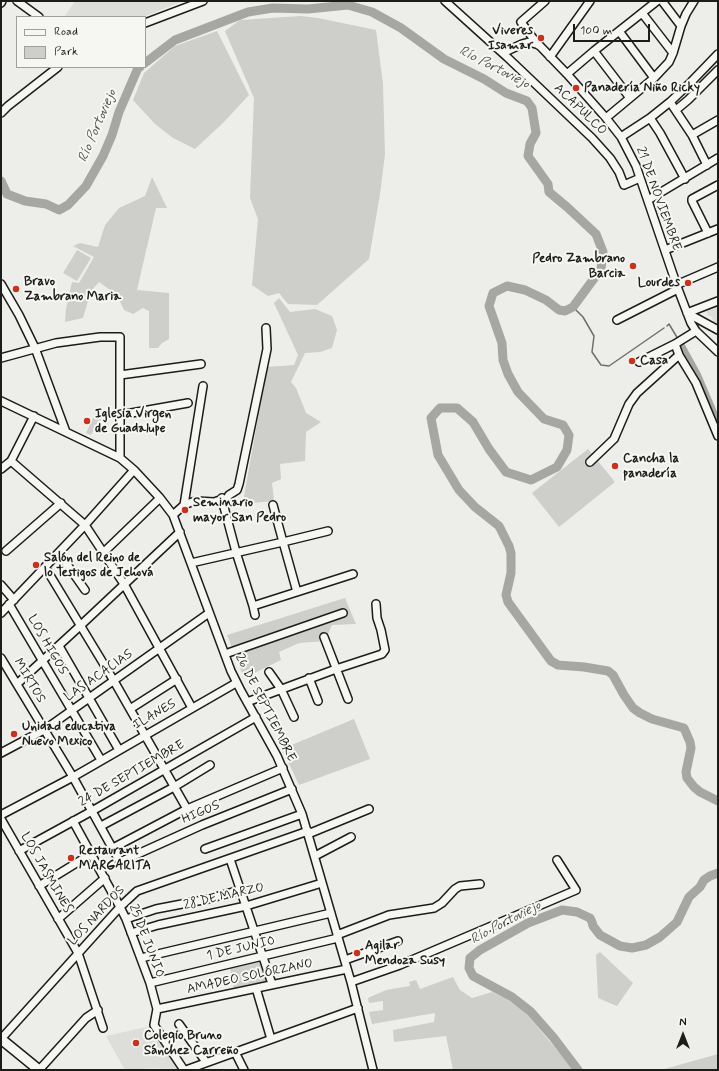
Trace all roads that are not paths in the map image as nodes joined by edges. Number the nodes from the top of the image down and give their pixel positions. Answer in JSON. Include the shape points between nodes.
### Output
{"nodes":[{"id":1,"x":12,"y":1,"type":"edge"},
{"id":2,"x":17,"y":1,"type":"edge"},
{"id":3,"x":202,"y":1,"type":"edge"},
{"id":4,"x":545,"y":1,"type":"edge"},
{"id":5,"x":590,"y":1,"type":"edge"},
{"id":6,"x":657,"y":1,"type":"edge"},
{"id":7,"x":662,"y":1,"type":"edge"},
{"id":8,"x":694,"y":1,"type":"edge"},
{"id":9,"x":450,"y":3,"type":"edge"},
{"id":10,"x":642,"y":13,"type":"junction"},
{"id":11,"x":32,"y":16,"type":"edge"},
{"id":12,"x":38,"y":16,"type":"edge"},
{"id":13,"x":146,"y":23,"type":"edge"},
{"id":14,"x":681,"y":26,"type":"junction"},
{"id":15,"x":619,"y":32,"type":"junction"},
{"id":16,"x":530,"y":34,"type":"junction"},
{"id":17,"x":538,"y":45,"type":"junction"},
{"id":18,"x":517,"y":47,"type":"junction"},
{"id":19,"x":497,"y":48,"type":"junction"},
{"id":20,"x":594,"y":51,"type":"junction"},
{"id":21,"x":673,"y":53,"type":"junction"},
{"id":22,"x":718,"y":54,"type":"edge"},
{"id":23,"x":507,"y":57,"type":"junction"},
{"id":24,"x":550,"y":57,"type":"junction"},
{"id":25,"x":57,"y":68,"type":"edge"},
{"id":26,"x":718,"y":70,"type":"edge"},
{"id":27,"x":567,"y":74,"type":"junction"},
{"id":28,"x":654,"y":78,"type":"junction"},
{"id":29,"x":630,"y":98,"type":"junction"},
{"id":30,"x":670,"y":102,"type":"junction"},
{"id":31,"x":676,"y":110,"type":"junction"},
{"id":32,"x":3,"y":111,"type":"edge"},
{"id":33,"x":606,"y":118,"type":"junction"},
{"id":34,"x":650,"y":118,"type":"junction"},
{"id":35,"x":718,"y":120,"type":"edge"},
{"id":36,"x":692,"y":136,"type":"junction"},
{"id":37,"x":621,"y":137,"type":"junction"},
{"id":38,"x":718,"y":158,"type":"edge"},
{"id":39,"x":707,"y":165,"type":"junction"},
{"id":40,"x":640,"y":178,"type":"junction"},
{"id":41,"x":685,"y":179,"type":"junction"},
{"id":42,"x":718,"y":185,"type":"edge"},
{"id":43,"x":648,"y":200,"type":"junction"},
{"id":44,"x":718,"y":229,"type":"edge"},
{"id":45,"x":708,"y":233,"type":"junction"},
{"id":46,"x":665,"y":250,"type":"junction"},
{"id":47,"x":718,"y":267,"type":"edge"},
{"id":48,"x":1,"y":284,"type":"edge"},
{"id":49,"x":677,"y":287,"type":"junction"},
{"id":50,"x":718,"y":301,"type":"edge"},
{"id":51,"x":687,"y":313,"type":"junction"},
{"id":52,"x":617,"y":320,"type":"dead end"},
{"id":53,"x":266,"y":328,"type":"dead end"},
{"id":54,"x":718,"y":330,"type":"edge"},
{"id":55,"x":696,"y":331,"type":"junction"},
{"id":56,"x":675,"y":344,"type":"junction"},
{"id":57,"x":35,"y":348,"type":"junction"},
{"id":58,"x":718,"y":352,"type":"edge"},
{"id":59,"x":679,"y":355,"type":"junction"},
{"id":60,"x":1,"y":358,"type":"edge"},
{"id":61,"x":639,"y":362,"type":"dead end"},
{"id":62,"x":201,"y":364,"type":"dead end"},
{"id":63,"x":120,"y":375,"type":"junction"},
{"id":64,"x":203,"y":386,"type":"dead end"},
{"id":65,"x":1,"y":401,"type":"edge"},
{"id":66,"x":188,"y":403,"type":"dead end"},
{"id":67,"x":120,"y":415,"type":"junction"},
{"id":68,"x":34,"y":416,"type":"junction"},
{"id":69,"x":66,"y":432,"type":"junction"},
{"id":70,"x":718,"y":436,"type":"edge"},
{"id":71,"x":120,"y":458,"type":"junction"},
{"id":72,"x":11,"y":461,"type":"junction"},
{"id":73,"x":590,"y":462,"type":"dead end"},
{"id":74,"x":1,"y":469,"type":"edge"},
{"id":75,"x":134,"y":470,"type":"junction"},
{"id":76,"x":160,"y":498,"type":"junction"},
{"id":77,"x":222,"y":498,"type":"dead end"},
{"id":78,"x":61,"y":503,"type":"junction"},
{"id":79,"x":184,"y":505,"type":"junction"},
{"id":80,"x":273,"y":505,"type":"dead end"},
{"id":81,"x":173,"y":515,"type":"junction"},
{"id":82,"x":85,"y":525,"type":"junction"},
{"id":83,"x":328,"y":531,"type":"dead end"},
{"id":84,"x":180,"y":532,"type":"junction"},
{"id":85,"x":283,"y":542,"type":"junction"},
{"id":86,"x":6,"y":551,"type":"dead end"},
{"id":87,"x":104,"y":552,"type":"junction"},
{"id":88,"x":236,"y":552,"type":"junction"},
{"id":89,"x":59,"y":553,"type":"junction"},
{"id":90,"x":191,"y":563,"type":"junction"},
{"id":91,"x":45,"y":567,"type":"junction"},
{"id":92,"x":352,"y":574,"type":"dead end"},
{"id":93,"x":124,"y":584,"type":"junction"},
{"id":94,"x":1,"y":585,"type":"edge"},
{"id":95,"x":85,"y":590,"type":"dead end"},
{"id":96,"x":297,"y":592,"type":"junction"},
{"id":97,"x":12,"y":602,"type":"junction"},
{"id":98,"x":376,"y":604,"type":"dead end"},
{"id":99,"x":252,"y":606,"type":"junction"},
{"id":100,"x":1,"y":613,"type":"edge"},
{"id":101,"x":344,"y":613,"type":"dead end"},
{"id":102,"x":209,"y":614,"type":"junction"},
{"id":103,"x":255,"y":615,"type":"dead end"},
{"id":104,"x":80,"y":626,"type":"junction"},
{"id":105,"x":324,"y":637,"type":"dead end"},
{"id":106,"x":59,"y":646,"type":"junction"},
{"id":107,"x":160,"y":648,"type":"junction"},
{"id":108,"x":225,"y":654,"type":"junction"},
{"id":109,"x":1,"y":658,"type":"edge"},
{"id":110,"x":42,"y":661,"type":"junction"},
{"id":111,"x":336,"y":669,"type":"junction"},
{"id":112,"x":269,"y":672,"type":"dead end"},
{"id":113,"x":309,"y":678,"type":"junction"},
{"id":114,"x":177,"y":679,"type":"junction"},
{"id":115,"x":114,"y":681,"type":"junction"},
{"id":116,"x":236,"y":683,"type":"junction"},
{"id":117,"x":17,"y":684,"type":"junction"},
{"id":118,"x":281,"y":689,"type":"junction"},
{"id":119,"x":90,"y":698,"type":"junction"},
{"id":120,"x":348,"y":699,"type":"dead end"},
{"id":121,"x":318,"y":701,"type":"dead end"},
{"id":122,"x":247,"y":702,"type":"junction"},
{"id":123,"x":192,"y":708,"type":"junction"},
{"id":124,"x":130,"y":709,"type":"junction"},
{"id":125,"x":72,"y":710,"type":"junction"},
{"id":126,"x":256,"y":717,"type":"junction"},
{"id":127,"x":294,"y":717,"type":"dead end"},
{"id":128,"x":44,"y":730,"type":"junction"},
{"id":129,"x":145,"y":735,"type":"junction"},
{"id":130,"x":119,"y":750,"type":"junction"},
{"id":131,"x":1,"y":753,"type":"edge"},
{"id":132,"x":101,"y":760,"type":"junction"},
{"id":133,"x":210,"y":765,"type":"dead end"},
{"id":134,"x":283,"y":768,"type":"junction"},
{"id":135,"x":164,"y":769,"type":"junction"},
{"id":136,"x":73,"y":777,"type":"junction"},
{"id":137,"x":174,"y":787,"type":"junction"},
{"id":138,"x":292,"y":789,"type":"junction"},
{"id":139,"x":187,"y":809,"type":"junction"},
{"id":140,"x":369,"y":809,"type":"dead end"},
{"id":141,"x":92,"y":811,"type":"junction"},
{"id":142,"x":302,"y":814,"type":"junction"},
{"id":143,"x":1,"y":815,"type":"edge"},
{"id":144,"x":1,"y":819,"type":"edge"},
{"id":145,"x":73,"y":821,"type":"junction"},
{"id":146,"x":101,"y":826,"type":"junction"},
{"id":147,"x":308,"y":833,"type":"junction"},
{"id":148,"x":351,"y":837,"type":"dead end"},
{"id":149,"x":113,"y":848,"type":"junction"},
{"id":150,"x":205,"y":849,"type":"dead end"},
{"id":151,"x":19,"y":851,"type":"junction"},
{"id":152,"x":91,"y":854,"type":"junction"},
{"id":153,"x":315,"y":856,"type":"junction"},
{"id":154,"x":230,"y":859,"type":"junction"},
{"id":155,"x":557,"y":860,"type":"dead end"},
{"id":156,"x":120,"y":862,"type":"joint"},
{"id":157,"x":105,"y":878,"type":"junction"},
{"id":158,"x":322,"y":883,"type":"junction"},
{"id":159,"x":480,"y":884,"type":"dead end"},
{"id":160,"x":39,"y":886,"type":"junction"},
{"id":161,"x":240,"y":890,"type":"junction"},
{"id":162,"x":246,"y":906,"type":"junction"},
{"id":163,"x":120,"y":907,"type":"junction"},
{"id":164,"x":331,"y":913,"type":"junction"},
{"id":165,"x":58,"y":919,"type":"junction"},
{"id":166,"x":126,"y":919,"type":"junction"},
{"id":167,"x":255,"y":932,"type":"junction"},
{"id":168,"x":131,"y":933,"type":"junction"},
{"id":169,"x":338,"y":937,"type":"junction"},
{"id":170,"x":398,"y":941,"type":"dead end"},
{"id":171,"x":78,"y":954,"type":"junction"},
{"id":172,"x":263,"y":957,"type":"junction"},
{"id":173,"x":140,"y":958,"type":"junction"},
{"id":174,"x":345,"y":960,"type":"junction"},
{"id":175,"x":347,"y":969,"type":"junction"},
{"id":176,"x":351,"y":982,"type":"junction"},
{"id":177,"x":150,"y":983,"type":"junction"},
{"id":178,"x":272,"y":984,"type":"junction"},
{"id":179,"x":256,"y":988,"type":"junction"},
{"id":180,"x":358,"y":1008,"type":"junction"},
{"id":181,"x":157,"y":1009,"type":"junction"},
{"id":182,"x":98,"y":1010,"type":"junction"},
{"id":183,"x":179,"y":1024,"type":"dead end"},
{"id":184,"x":103,"y":1028,"type":"dead end"},
{"id":185,"x":1,"y":1039,"type":"edge"},
{"id":186,"x":271,"y":1039,"type":"junction"},
{"id":187,"x":235,"y":1052,"type":"junction"},
{"id":188,"x":204,"y":1066,"type":"edge"},
{"id":189,"x":39,"y":1070,"type":"edge"},
{"id":190,"x":185,"y":1070,"type":"edge"},
{"id":191,"x":244,"y":1070,"type":"edge"},
{"id":192,"x":373,"y":1070,"type":"edge"}],
"edges":[{"from":1,"to":11,"type":"street"},
{"from":2,"to":12,"type":"street"},
{"from":3,"to":13,"type":"street"},
{"from":4,"to":16,"type":"street","name":"21 DE NOVIEMBRE","via":[[521,22]]},
{"from":5,"to":24,"type":"street"},
{"from":6,"to":10,"type":"street"},
{"from":7,"to":14,"type":"street"},
{"from":8,"to":14,"type":"street"},
{"from":9,"to":19,"type":"street","name":"ACAPULCO"},
{"from":10,"to":15,"type":"street"},
{"from":10,"to":21,"type":"street"},
{"from":14,"to":21,"type":"street"},
{"from":15,"to":20,"type":"street"},
{"from":15,"to":28,"type":"street"},
{"from":16,"to":17,"type":"street","name":"21 DE NOVIEMBRE"},
{"from":16,"to":18,"type":"street"},
{"from":17,"to":18,"type":"street","via":[[529,42]]},
{"from":17,"to":24,"type":"street","name":"21 DE NOVIEMBRE"},
{"from":18,"to":19,"type":"street","via":[[508,51]]},
{"from":18,"to":23,"type":"street"},
{"from":19,"to":23,"type":"street","name":"ACAPULCO"},
{"from":20,"to":27,"type":"street"},
{"from":20,"to":29,"type":"street"},
{"from":21,"to":28,"type":"street","via":[[669,62]]},
{"from":22,"to":30,"type":"street"},
{"from":23,"to":40,"type":"street","name":"ACAPULCO","via":[[592,138],[610,158],[624,185]]},
{"from":24,"to":27,"type":"street","name":"21 DE NOVIEMBRE"},
{"from":25,"to":32,"type":"street"},
{"from":26,"to":31,"type":"street"},
{"from":27,"to":33,"type":"street","name":"21 DE NOVIEMBRE"},
{"from":28,"to":29,"type":"street"},
{"from":29,"to":33,"type":"street"},
{"from":30,"to":31,"type":"street"},
{"from":30,"to":34,"type":"street"},
{"from":31,"to":36,"type":"street"},
{"from":33,"to":37,"type":"street","name":"21 DE NOVIEMBRE"},
{"from":34,"to":37,"type":"street"},
{"from":34,"to":41,"type":"street"},
{"from":35,"to":36,"type":"street"},
{"from":36,"to":39,"type":"street"},
{"from":37,"to":40,"type":"street","name":"21 DE NOVIEMBRE"},
{"from":38,"to":39,"type":"street"},
{"from":39,"to":41,"type":"street"},
{"from":40,"to":43,"type":"street","name":"21 DE NOVIEMBRE"},
{"from":41,"to":43,"type":"street"},
{"from":42,"to":45,"type":"street","via":[[692,199]]},
{"from":43,"to":46,"type":"street","name":"21 DE NOVIEMBRE"},
{"from":44,"to":45,"type":"street"},
{"from":45,"to":46,"type":"street"},
{"from":46,"to":49,"type":"street","name":"21 DE NOVIEMBRE"},
{"from":47,"to":49,"type":"street"},
{"from":48,"to":57,"type":"street"},
{"from":49,"to":51,"type":"street","name":"21 DE NOVIEMBRE"},
{"from":49,"to":52,"type":"street"},
{"from":50,"to":51,"type":"street"},
{"from":51,"to":54,"type":"street"},
{"from":51,"to":55,"type":"street","name":"21 DE NOVIEMBRE"},
{"from":53,"to":88,"type":"street","via":[[267,349],[239,484],[237,490],[229,495],[224,503]]},
{"from":55,"to":56,"type":"street"},
{"from":55,"to":58,"type":"street","name":"21 DE NOVIEMBRE"},
{"from":56,"to":59,"type":"street"},
{"from":56,"to":61,"type":"street"},
{"from":57,"to":60,"type":"street"},
{"from":57,"to":63,"type":"street","via":[[56,342],[120,337]]},
{"from":57,"to":69,"type":"street"},
{"from":59,"to":70,"type":"street","via":[[696,383]]},
{"from":59,"to":73,"type":"street","via":[[636,393],[614,439]]},
{"from":62,"to":63,"type":"street"},
{"from":63,"to":67,"type":"street"},
{"from":64,"to":79,"type":"street"},
{"from":65,"to":68,"type":"street","name":"26 DE SEPTIEMBRE"},
{"from":66,"to":67,"type":"street"},
{"from":67,"to":71,"type":"street"},
{"from":68,"to":69,"type":"street","name":"26 DE SEPTIEMBRE"},
{"from":68,"to":72,"type":"street"},
{"from":69,"to":71,"type":"street","name":"26 DE SEPTIEMBRE"},
{"from":71,"to":75,"type":"street","name":"26 DE SEPTIEMBRE"},
{"from":72,"to":74,"type":"street"},
{"from":72,"to":78,"type":"street"},
{"from":75,"to":76,"type":"street","name":"26 DE SEPTIEMBRE"},
{"from":75,"to":82,"type":"street"},
{"from":76,"to":81,"type":"street","name":"26 DE SEPTIEMBRE"},
{"from":76,"to":87,"type":"street"},
{"from":77,"to":79,"type":"street","via":[[217,502]]},
{"from":78,"to":82,"type":"street"},
{"from":78,"to":86,"type":"street"},
{"from":79,"to":81,"type":"street"},
{"from":80,"to":85,"type":"street"},
{"from":81,"to":84,"type":"street","name":"26 DE SEPTIEMBRE"},
{"from":82,"to":87,"type":"street"},
{"from":82,"to":89,"type":"street"},
{"from":83,"to":85,"type":"street"},
{"from":84,"to":90,"type":"street","name":"26 DE SEPTIEMBRE"},
{"from":84,"to":93,"type":"street"},
{"from":85,"to":88,"type":"street"},
{"from":85,"to":96,"type":"street"},
{"from":87,"to":93,"type":"street"},
{"from":88,"to":90,"type":"street"},
{"from":88,"to":99,"type":"street"},
{"from":89,"to":91,"type":"street"},
{"from":89,"to":95,"type":"street"},
{"from":90,"to":102,"type":"street","name":"26 DE SEPTIEMBRE"},
{"from":91,"to":97,"type":"street"},
{"from":91,"to":104,"type":"street"},
{"from":92,"to":96,"type":"street"},
{"from":93,"to":104,"type":"street"},
{"from":93,"to":107,"type":"street"},
{"from":94,"to":97,"type":"street","name":"LOS HIGOS"},
{"from":96,"to":99,"type":"street"},
{"from":97,"to":100,"type":"street"},
{"from":97,"to":110,"type":"street","name":"LOS HIGOS"},
{"from":98,"to":111,"type":"street","via":[[385,650],[382,654]]},
{"from":99,"to":103,"type":"street"},
{"from":101,"to":108,"type":"street"},
{"from":102,"to":107,"type":"street","name":"LAS ACACIAS"},
{"from":102,"to":108,"type":"street","name":"26 DE SEPTIEMBRE"},
{"from":104,"to":106,"type":"street"},
{"from":104,"to":115,"type":"street"},
{"from":105,"to":111,"type":"street"},
{"from":106,"to":110,"type":"street"},
{"from":106,"to":119,"type":"street"},
{"from":107,"to":114,"type":"street"},
{"from":107,"to":115,"type":"street","name":"LAS ACACIAS"},
{"from":108,"to":116,"type":"street","name":"26 DE SEPTIEMBRE"},
{"from":109,"to":117,"type":"street","name":"MIRTOS"},
{"from":110,"to":117,"type":"street"},
{"from":110,"to":125,"type":"street","name":"LOS HIGOS"},
{"from":111,"to":113,"type":"street"},
{"from":111,"to":120,"type":"street"},
{"from":112,"to":118,"type":"street"},
{"from":113,"to":118,"type":"street"},
{"from":113,"to":121,"type":"street"},
{"from":114,"to":123,"type":"street"},
{"from":114,"to":124,"type":"street"},
{"from":115,"to":119,"type":"street","name":"LAS ACACIAS"},
{"from":115,"to":124,"type":"street"},
{"from":116,"to":122,"type":"street","name":"26 DE SEPTIEMBRE"},
{"from":116,"to":123,"type":"street","name":"ILANES"},
{"from":117,"to":128,"type":"street","name":"MIRTOS"},
{"from":118,"to":122,"type":"street"},
{"from":118,"to":127,"type":"street"},
{"from":119,"to":125,"type":"street","name":"LAS ACACIAS"},
{"from":119,"to":130,"type":"street"},
{"from":122,"to":126,"type":"street","name":"26 DE SEPTIEMBRE"},
{"from":123,"to":129,"type":"street","name":"ILANES"},
{"from":124,"to":129,"type":"street"},
{"from":125,"to":128,"type":"street","name":"LAS ACACIAS"},
{"from":125,"to":132,"type":"street","name":"LOS HIGOS"},
{"from":126,"to":134,"type":"street","name":"26 DE SEPTIEMBRE"},
{"from":126,"to":135,"type":"street","name":"24 DE SEPTIEMBRE"},
{"from":128,"to":131,"type":"street","name":"LAS ACACIAS"},
{"from":128,"to":136,"type":"street","name":"MIRTOS"},
{"from":129,"to":130,"type":"street","name":"ILANES"},
{"from":129,"to":135,"type":"street"},
{"from":130,"to":132,"type":"street","name":"ILANES"},
{"from":132,"to":136,"type":"street","name":"ILANES"},
{"from":133,"to":137,"type":"street"},
{"from":134,"to":138,"type":"street","name":"26 DE SEPTIEMBRE"},
{"from":134,"to":139,"type":"street"},
{"from":135,"to":137,"type":"street"},
{"from":135,"to":141,"type":"street","name":"24 DE SEPTIEMBRE"},
{"from":136,"to":141,"type":"street","name":"MIRTOS"},
{"from":136,"to":143,"type":"street","name":"ILANES"},
{"from":137,"to":139,"type":"street"},
{"from":137,"to":146,"type":"street"},
{"from":138,"to":142,"type":"street","name":"26 DE SEPTIEMBRE"},
{"from":138,"to":156,"type":"street","name":"HIGOS","via":[[202,825]]},
{"from":139,"to":149,"type":"street"},
{"from":140,"to":147,"type":"street","name":"LOS NARDOS"},
{"from":141,"to":145,"type":"street","name":"24 DE SEPTIEMBRE"},
{"from":141,"to":146,"type":"street","name":"MIRTOS"},
{"from":142,"to":147,"type":"street","name":"26 DE SEPTIEMBRE"},
{"from":142,"to":150,"type":"street"},
{"from":144,"to":151,"type":"street","name":"LOS JASMINES"},
{"from":145,"to":151,"type":"street","name":"24 DE SEPTIEMBRE"},
{"from":145,"to":152,"type":"street","name":"25 DE JUNIO"},
{"from":146,"to":149,"type":"street","name":"MIRTOS"},
{"from":147,"to":153,"type":"street","name":"26 DE SEPTIEMBRE"},
{"from":147,"to":154,"type":"street","name":"LOS NARDOS"},
{"from":148,"to":153,"type":"street"},
{"from":149,"to":156,"type":"street","name":"MIRTOS"},
{"from":151,"to":160,"type":"street","name":"LOS JASMINES"},
{"from":152,"to":157,"type":"street","name":"25 DE JUNIO"},
{"from":152,"to":160,"type":"street"},
{"from":153,"to":158,"type":"street","name":"26 DE SEPTIEMBRE"},
{"from":154,"to":161,"type":"street"},
{"from":154,"to":163,"type":"street","name":"LOS NARDOS","via":[[142,889]]},
{"from":155,"to":176,"type":"street","via":[[576,890],[400,966]]},
{"from":157,"to":163,"type":"street","name":"25 DE JUNIO"},
{"from":157,"to":165,"type":"street"},
{"from":158,"to":162,"type":"street","name":"28 DE MARZO"},
{"from":158,"to":164,"type":"street","name":"26 DE SEPTIEMBRE"},
{"from":159,"to":169,"type":"street","name":"1 DE JUNIO","via":[[460,886],[434,908],[389,915]]},
{"from":160,"to":165,"type":"street","name":"LOS JASMINES"},
{"from":161,"to":162,"type":"street"},
{"from":161,"to":166,"type":"street","via":[[156,909]]},
{"from":162,"to":167,"type":"street"},
{"from":162,"to":168,"type":"street","name":"28 DE MARZO"},
{"from":163,"to":166,"type":"street","name":"25 DE JUNIO"},
{"from":163,"to":171,"type":"street","name":"LOS NARDOS"},
{"from":164,"to":167,"type":"street"},
{"from":164,"to":169,"type":"street","name":"26 DE SEPTIEMBRE"},
{"from":165,"to":171,"type":"street","name":"LOS JASMINES"},
{"from":166,"to":168,"type":"street","name":"25 DE JUNIO"},
{"from":167,"to":172,"type":"street"},
{"from":167,"to":173,"type":"street"},
{"from":168,"to":173,"type":"street","name":"25 DE JUNIO"},
{"from":169,"to":172,"type":"street","name":"1 DE JUNIO"},
{"from":169,"to":174,"type":"street","name":"26 DE SEPTIEMBRE"},
{"from":170,"to":174,"type":"street"},
{"from":171,"to":182,"type":"street","name":"LOS JASMINES"},
{"from":171,"to":185,"type":"street","name":"LOS NARDOS"},
{"from":172,"to":177,"type":"street","name":"1 DE JUNIO"},
{"from":172,"to":178,"type":"street"},
{"from":173,"to":177,"type":"street","name":"25 DE JUNIO"},
{"from":174,"to":175,"type":"street","name":"26 DE SEPTIEMBRE"},
{"from":175,"to":176,"type":"street","name":"26 DE SEPTIEMBRE"},
{"from":175,"to":178,"type":"street","name":"AMADEO SOLÓRZANO"},
{"from":176,"to":180,"type":"street","name":"26 DE SEPTIEMBRE"},
{"from":177,"to":181,"type":"street","name":"25 DE JUNIO"},
{"from":178,"to":179,"type":"street","name":"AMADEO SOLÓRZANO"},
{"from":179,"to":181,"type":"street","name":"AMADEO SOLÓRZANO"},
{"from":179,"to":186,"type":"street"},
{"from":180,"to":186,"type":"street"},
{"from":180,"to":192,"type":"street","name":"26 DE SEPTIEMBRE"},
{"from":181,"to":190,"type":"street","name":"25 DE JUNIO","via":[[154,1025]]},
{"from":182,"to":184,"type":"street","name":"LOS JASMINES"},
{"from":182,"to":189,"type":"street","via":[[86,1018]]},
{"from":183,"to":188,"type":"street"},
{"from":185,"to":189,"type":"main road"},
{"from":186,"to":187,"type":"street"},
{"from":187,"to":188,"type":"street"},
{"from":187,"to":191,"type":"street"},
{"from":188,"to":190,"type":"street"}]}
